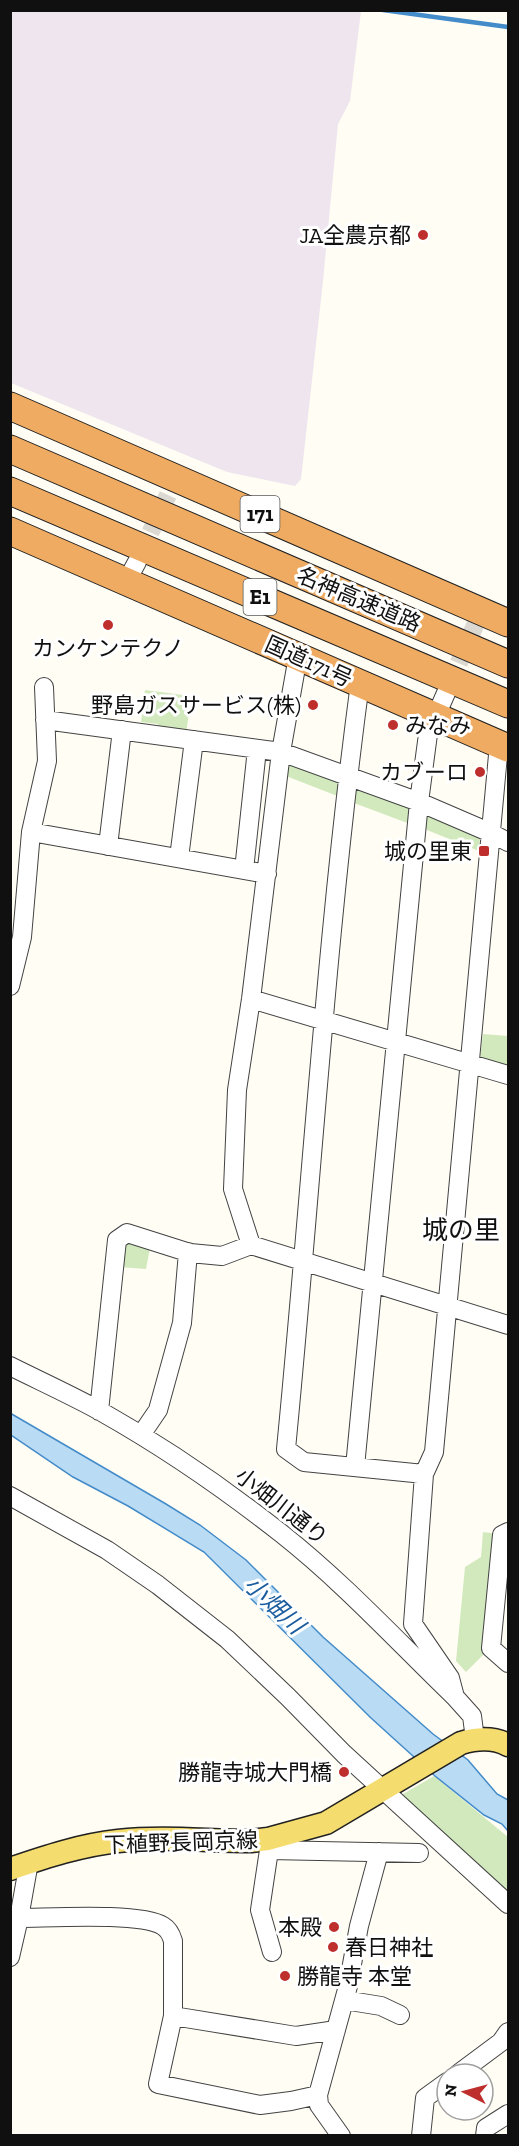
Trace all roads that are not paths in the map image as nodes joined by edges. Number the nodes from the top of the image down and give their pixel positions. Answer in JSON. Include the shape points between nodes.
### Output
{"nodes":[{"id":1,"x":10,"y":406,"type":"edge"},
{"id":2,"x":10,"y":448,"type":"edge"},
{"id":3,"x":10,"y":491,"type":"edge"},
{"id":4,"x":10,"y":531,"type":"edge"},
{"id":5,"x":508,"y":623,"type":"edge"},
{"id":6,"x":298,"y":656,"type":"junction"},
{"id":7,"x":508,"y":664,"type":"edge"},
{"id":8,"x":360,"y":683,"type":"junction"},
{"id":9,"x":44,"y":687,"type":"dead end"},
{"id":10,"x":441,"y":704,"type":"junction"},
{"id":11,"x":508,"y":704,"type":"edge"},
{"id":12,"x":45,"y":720,"type":"junction"},
{"id":13,"x":122,"y":730,"type":"junction"},
{"id":14,"x":194,"y":740,"type":"junction"},
{"id":15,"x":504,"y":746,"type":"edge"},
{"id":16,"x":257,"y":748,"type":"junction"},
{"id":17,"x":282,"y":752,"type":"junction"},
{"id":18,"x":348,"y":776,"type":"junction"},
{"id":19,"x":418,"y":802,"type":"junction"},
{"id":20,"x":31,"y":832,"type":"junction"},
{"id":21,"x":491,"y":833,"type":"junction"},
{"id":22,"x":508,"y":842,"type":"edge"},
{"id":23,"x":108,"y":846,"type":"junction"},
{"id":24,"x":178,"y":858,"type":"junction"},
{"id":25,"x":244,"y":870,"type":"junction"},
{"id":26,"x":267,"y":874,"type":"junction"},
{"id":27,"x":10,"y":986,"type":"edge"},
{"id":28,"x":251,"y":999,"type":"junction"},
{"id":29,"x":324,"y":1020,"type":"junction"},
{"id":30,"x":396,"y":1042,"type":"junction"},
{"id":31,"x":470,"y":1064,"type":"junction"},
{"id":32,"x":508,"y":1075,"type":"edge"},
{"id":33,"x":251,"y":1245,"type":"junction"},
{"id":34,"x":188,"y":1252,"type":"junction"},
{"id":35,"x":305,"y":1262,"type":"junction"},
{"id":36,"x":373,"y":1283,"type":"junction"},
{"id":37,"x":447,"y":1306,"type":"junction"},
{"id":38,"x":508,"y":1325,"type":"edge"},
{"id":39,"x":10,"y":1366,"type":"edge"},
{"id":40,"x":99,"y":1411,"type":"junction"},
{"id":41,"x":141,"y":1436,"type":"junction"},
{"id":42,"x":355,"y":1467,"type":"junction"},
{"id":43,"x":424,"y":1474,"type":"junction"},
{"id":44,"x":10,"y":1496,"type":"edge"},
{"id":45,"x":508,"y":1532,"type":"edge"},
{"id":46,"x":508,"y":1663,"type":"edge"},
{"id":47,"x":455,"y":1697,"type":"junction"},
{"id":48,"x":475,"y":1739,"type":"junction"},
{"id":49,"x":508,"y":1745,"type":"edge"},
{"id":50,"x":386,"y":1787,"type":"junction"},
{"id":51,"x":269,"y":1845,"type":"junction"},
{"id":52,"x":379,"y":1852,"type":"junction"},
{"id":53,"x":419,"y":1853,"type":"dead end"},
{"id":54,"x":20,"y":1865,"type":"edge"},
{"id":55,"x":508,"y":1904,"type":"edge"},
{"id":56,"x":15,"y":1917,"type":"edge"},
{"id":57,"x":272,"y":1952,"type":"dead end"},
{"id":58,"x":10,"y":1957,"type":"edge"},
{"id":59,"x":344,"y":2000,"type":"junction"},
{"id":60,"x":400,"y":2015,"type":"dead end"},
{"id":61,"x":173,"y":2016,"type":"junction"},
{"id":62,"x":336,"y":2030,"type":"junction"},
{"id":63,"x":508,"y":2032,"type":"edge"},
{"id":64,"x":474,"y":2062,"type":"edge"},
{"id":65,"x":435,"y":2091,"type":"edge"},
{"id":66,"x":318,"y":2095,"type":"junction"},
{"id":67,"x":508,"y":2114,"type":"edge"},
{"id":68,"x":341,"y":2136,"type":"edge"},
{"id":69,"x":421,"y":2136,"type":"edge"},
{"id":70,"x":485,"y":2136,"type":"edge"}],
"edges":[{"from":1,"to":5,"type":"highway","number":"171","via":[[172,486],[478,617]]},
{"from":2,"to":7,"type":"highway","name":"名神高速道路","number":"E1"},
{"from":3,"to":11,"type":"highway","name":"名神高速道路","number":"E1"},
{"from":4,"to":6,"type":"highway","name":"国道171号","via":[[132,572]]},
{"from":6,"to":8,"type":"highway","name":"国道171号"},
{"from":6,"to":17,"type":"street"},
{"from":8,"to":10,"type":"highway","name":"国道171号"},
{"from":8,"to":18,"type":"street"},
{"from":9,"to":12,"type":"street"},
{"from":10,"to":15,"type":"highway","name":"国道171号"},
{"from":10,"to":19,"type":"street","via":[[428,734]]},
{"from":12,"to":13,"type":"street"},
{"from":12,"to":20,"type":"street","via":[[47,761]]},
{"from":13,"to":14,"type":"street"},
{"from":13,"to":23,"type":"street"},
{"from":14,"to":16,"type":"street"},
{"from":14,"to":24,"type":"street"},
{"from":15,"to":21,"type":"street"},
{"from":16,"to":17,"type":"street"},
{"from":16,"to":25,"type":"street"},
{"from":17,"to":18,"type":"street"},
{"from":17,"to":26,"type":"street"},
{"from":18,"to":19,"type":"street"},
{"from":18,"to":29,"type":"street"},
{"from":19,"to":21,"type":"street"},
{"from":19,"to":30,"type":"street"},
{"from":20,"to":23,"type":"street"},
{"from":20,"to":27,"type":"street","via":[[22,937]]},
{"from":21,"to":22,"type":"street"},
{"from":21,"to":31,"type":"street"},
{"from":23,"to":24,"type":"street"},
{"from":24,"to":25,"type":"street"},
{"from":25,"to":26,"type":"street"},
{"from":26,"to":28,"type":"street"},
{"from":28,"to":29,"type":"street"},
{"from":28,"to":33,"type":"street","via":[[237,1090],[233,1189]]},
{"from":29,"to":30,"type":"street"},
{"from":29,"to":35,"type":"street"},
{"from":30,"to":31,"type":"street"},
{"from":30,"to":36,"type":"street"},
{"from":31,"to":32,"type":"street"},
{"from":31,"to":37,"type":"street"},
{"from":33,"to":34,"type":"street","via":[[222,1256]]},
{"from":33,"to":35,"type":"street"},
{"from":34,"to":40,"type":"street","via":[[127,1233],[117,1240]]},
{"from":34,"to":41,"type":"street","via":[[182,1323],[158,1410]]},
{"from":35,"to":36,"type":"street"},
{"from":35,"to":42,"type":"street","via":[[286,1449],[304,1462]]},
{"from":36,"to":37,"type":"street"},
{"from":36,"to":42,"type":"street"},
{"from":37,"to":38,"type":"street"},
{"from":37,"to":43,"type":"street","via":[[434,1452]]},
{"from":39,"to":40,"type":"street","name":"小畑川通り"},
{"from":40,"to":41,"type":"street","name":"小畑川通り"},
{"from":41,"to":47,"type":"street","name":"小畑川通り","via":[[283,1534]]},
{"from":42,"to":43,"type":"street"},
{"from":43,"to":47,"type":"street","via":[[413,1624],[450,1678]]},
{"from":44,"to":50,"type":"street","via":[[107,1550],[158,1585],[227,1639],[344,1754]]},
{"from":45,"to":46,"type":"street","via":[[502,1534],[491,1648]]},
{"from":47,"to":48,"type":"street","name":"小畑川通り","via":[[472,1716]]},
{"from":48,"to":49,"type":"main road"},
{"from":48,"to":50,"type":"main road","name":"下植野長岡京線","via":[[461,1743]]},
{"from":50,"to":51,"type":"main road","name":"下植野長岡京線","via":[[326,1823]]},
{"from":50,"to":55,"type":"street"},
{"from":51,"to":52,"type":"street"},
{"from":51,"to":54,"type":"main road","name":"下植野長岡京線","via":[[251,1841],[119,1841]]},
{"from":51,"to":57,"type":"street","via":[[260,1910]]},
{"from":52,"to":53,"type":"street"},
{"from":52,"to":59,"type":"street"},
{"from":54,"to":56,"type":"street"},
{"from":56,"to":58,"type":"street"},
{"from":56,"to":61,"type":"street","via":[[112,1917],[162,1925],[173,1941]]},
{"from":59,"to":60,"type":"street"},
{"from":59,"to":62,"type":"street"},
{"from":61,"to":62,"type":"street","via":[[296,2036]]},
{"from":61,"to":66,"type":"street","via":[[158,2084],[260,2105]]},
{"from":62,"to":66,"type":"street"},
{"from":63,"to":64,"type":"street"},
{"from":65,"to":69,"type":"street","via":[[425,2098]]},
{"from":66,"to":68,"type":"street","via":[[319,2105]]},
{"from":67,"to":70,"type":"street","via":[[486,2128]]}]}
